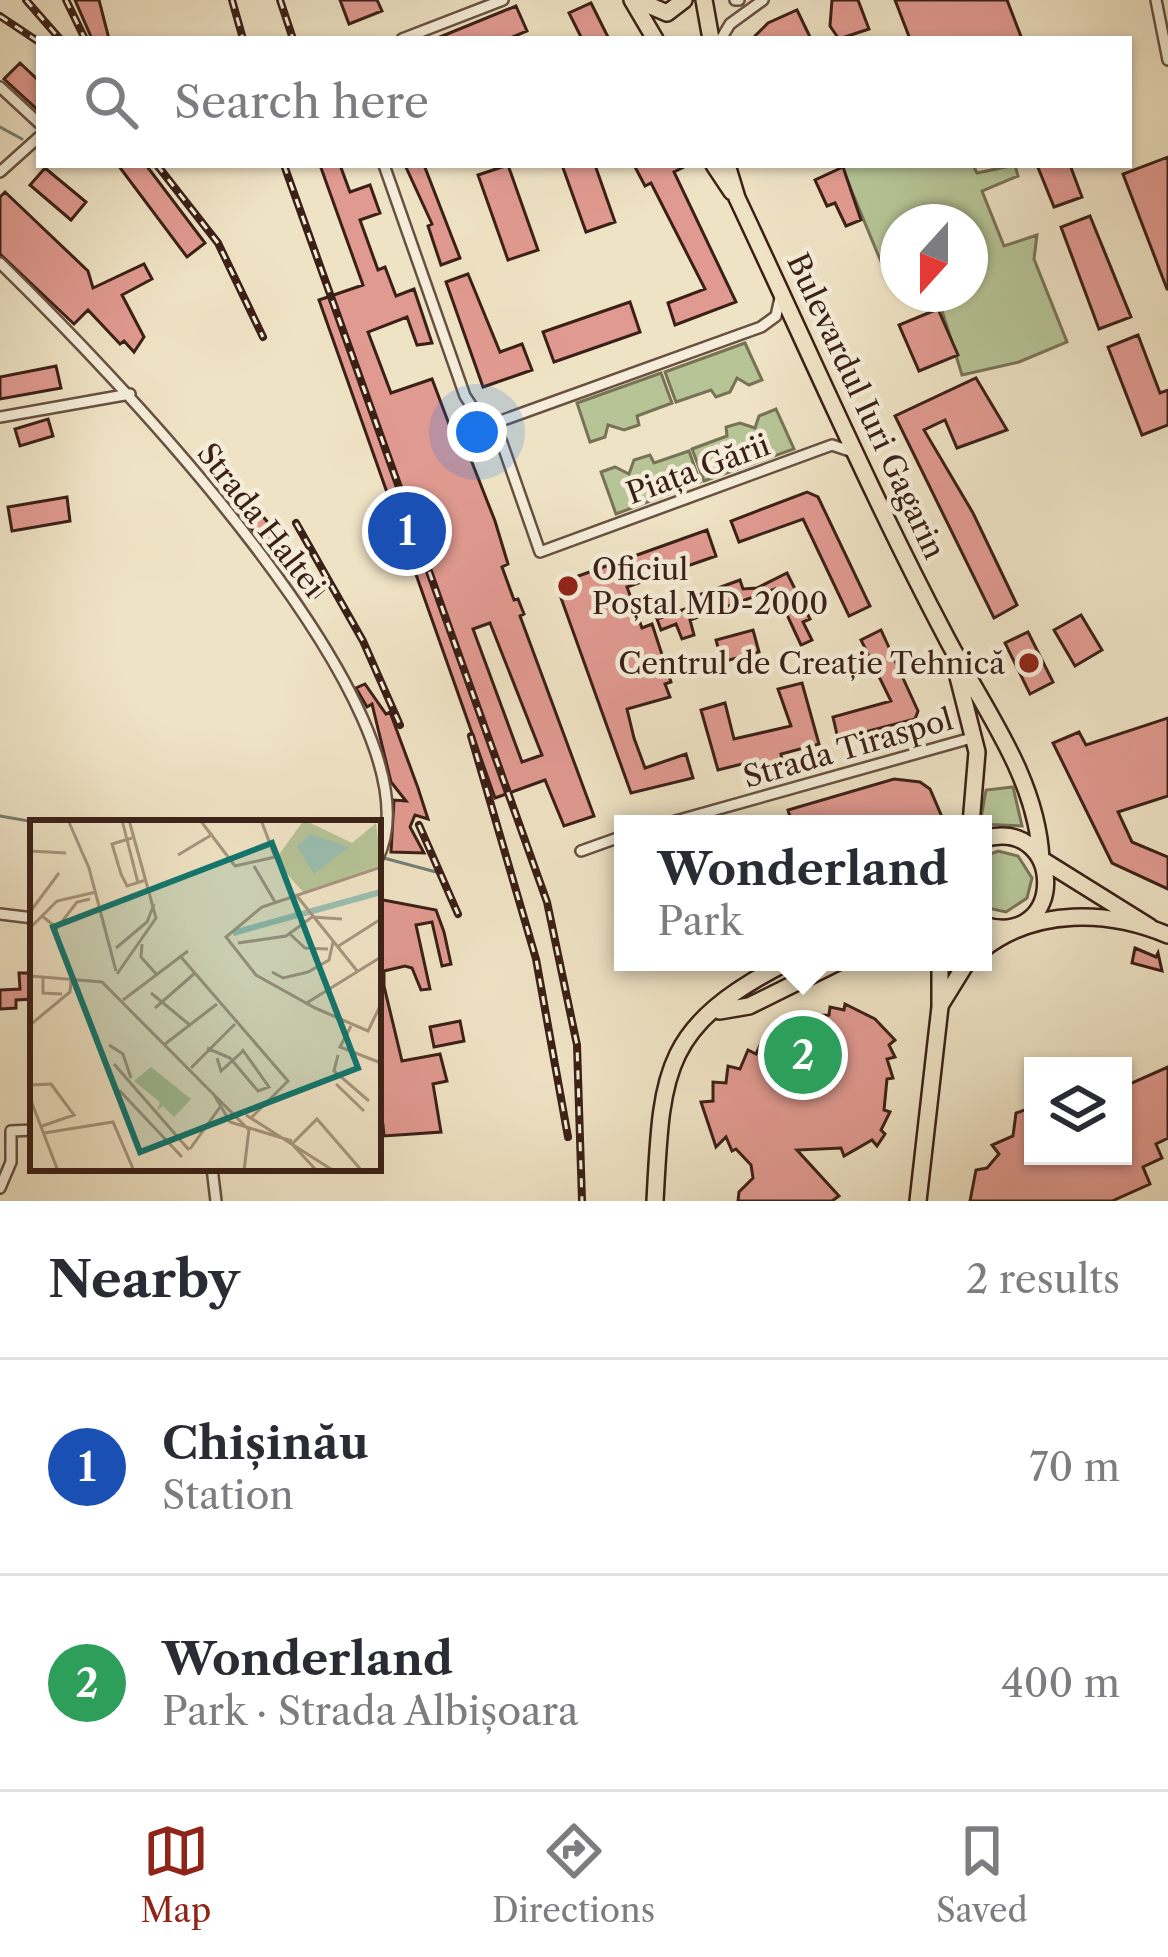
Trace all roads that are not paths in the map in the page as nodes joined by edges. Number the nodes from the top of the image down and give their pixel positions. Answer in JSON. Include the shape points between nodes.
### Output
{"nodes":[{"id":1,"x":503,"y":0,"type":"edge"},
{"id":2,"x":635,"y":0,"type":"edge"},
{"id":3,"x":684,"y":0,"type":"edge"},
{"id":4,"x":704,"y":0,"type":"edge"},
{"id":5,"x":763,"y":0,"type":"edge"},
{"id":6,"x":1156,"y":0,"type":"edge"},
{"id":7,"x":410,"y":36,"type":"edge"},
{"id":8,"x":653,"y":36,"type":"edge"},
{"id":9,"x":710,"y":36,"type":"edge"},
{"id":10,"x":723,"y":36,"type":"edge"},
{"id":11,"x":1168,"y":60,"type":"edge"},
{"id":12,"x":0,"y":87,"type":"edge"},
{"id":13,"x":36,"y":120,"type":"edge"},
{"id":14,"x":36,"y":140,"type":"edge"},
{"id":15,"x":385,"y":168,"type":"edge"},
{"id":16,"x":716,"y":168,"type":"edge"},
{"id":17,"x":728,"y":168,"type":"edge"},
{"id":18,"x":0,"y":172,"type":"edge"},
{"id":19,"x":737,"y":198,"type":"junction"},
{"id":20,"x":0,"y":263,"type":"edge"},
{"id":21,"x":776,"y":280,"type":"junction"},
{"id":22,"x":130,"y":394,"type":"junction"},
{"id":23,"x":0,"y":417,"type":"edge"},
{"id":24,"x":495,"y":423,"type":"junction"},
{"id":25,"x":865,"y":468,"type":"junction"},
{"id":26,"x":945,"y":637,"type":"junction"},
{"id":27,"x":975,"y":737,"type":"junction"},
{"id":28,"x":697,"y":815,"type":"edge"},
{"id":29,"x":973,"y":815,"type":"edge"},
{"id":30,"x":380,"y":820,"type":"edge"},
{"id":31,"x":614,"y":839,"type":"edge"},
{"id":32,"x":992,"y":839,"type":"edge"},
{"id":33,"x":581,"y":850,"type":"dead end"},
{"id":34,"x":1041,"y":859,"type":"junction"},
{"id":35,"x":0,"y":914,"type":"edge"},
{"id":36,"x":30,"y":918,"type":"edge"},
{"id":37,"x":1022,"y":924,"type":"junction"},
{"id":38,"x":992,"y":927,"type":"edge"},
{"id":39,"x":1150,"y":928,"type":"junction"},
{"id":40,"x":1168,"y":935,"type":"edge"},
{"id":41,"x":992,"y":943,"type":"edge"},
{"id":42,"x":769,"y":971,"type":"edge"},
{"id":43,"x":820,"y":971,"type":"edge"},
{"id":44,"x":936,"y":971,"type":"edge"},
{"id":45,"x":962,"y":971,"type":"edge"},
{"id":46,"x":940,"y":1007,"type":"junction"},
{"id":47,"x":717,"y":1011,"type":"junction"},
{"id":48,"x":30,"y":1130,"type":"edge"},
{"id":49,"x":212,"y":1171,"type":"edge"},
{"id":50,"x":0,"y":1188,"type":"edge"},
{"id":51,"x":216,"y":1201,"type":"edge"},
{"id":52,"x":655,"y":1201,"type":"edge"},
{"id":53,"x":918,"y":1201,"type":"edge"}],
"edges":[{"from":1,"to":7,"type":"street"},
{"from":2,"to":3,"type":"main road","via":[[668,13]]},
{"from":2,"to":8,"type":"main road"},
{"from":4,"to":9,"type":"main road"},
{"from":5,"to":10,"type":"street"},
{"from":6,"to":11,"type":"street"},
{"from":12,"to":13,"type":"street"},
{"from":14,"to":18,"type":"street"},
{"from":15,"to":24,"type":"street","via":[[465,396]]},
{"from":16,"to":19,"type":"main road","name":"Bulevardul Iuri Gagarin"},
{"from":17,"to":19,"type":"main road","name":"Bulevardul Iuri Gagarin"},
{"from":19,"to":21,"type":"main road","name":"Bulevardul Iuri Gagarin"},
{"from":20,"to":22,"type":"street","name":"Strada Haltei"},
{"from":21,"to":24,"type":"street","via":[[779,307],[761,327]]},
{"from":21,"to":25,"type":"main road","name":"Bulevardul Iuri Gagarin"},
{"from":22,"to":23,"type":"street"},
{"from":22,"to":30,"type":"street","name":"Strada Haltei","via":[[287,588],[328,653],[380,764]]},
{"from":24,"to":25,"type":"street","name":"Piața Gării","via":[[540,552],[832,446],[849,448]]},
{"from":25,"to":26,"type":"main road","name":"Bulevardul Iuri Gagarin"},
{"from":26,"to":27,"type":"main road","name":"Bulevardul Iuri Gagarin"},
{"from":26,"to":34,"type":"main road","name":"Bulevardul Iuri Gagarin","via":[[1029,796]]},
{"from":27,"to":28,"type":"street","name":"Strada Tiraspol"},
{"from":27,"to":29,"type":"main road","name":"Bulevardul Iuri Gagarin"},
{"from":31,"to":33,"type":"street"},
{"from":32,"to":34,"type":"main road","via":[[1017,839]]},
{"from":34,"to":37,"type":"main road","via":[[1045,897]]},
{"from":34,"to":39,"type":"main road"},
{"from":35,"to":36,"type":"street"},
{"from":37,"to":38,"type":"main road"},
{"from":37,"to":39,"type":"main road","via":[[1096,917]]},
{"from":37,"to":41,"type":"main road"},
{"from":39,"to":40,"type":"main road"},
{"from":42,"to":47,"type":"main road"},
{"from":43,"to":47,"type":"main road","via":[[749,1006]]},
{"from":44,"to":46,"type":"main road"},
{"from":45,"to":46,"type":"main road"},
{"from":46,"to":53,"type":"main road"},
{"from":47,"to":52,"type":"main road","via":[[683,1042],[665,1073]]},
{"from":48,"to":50,"type":"street","via":[[11,1131]]},
{"from":49,"to":51,"type":"street"}]}
